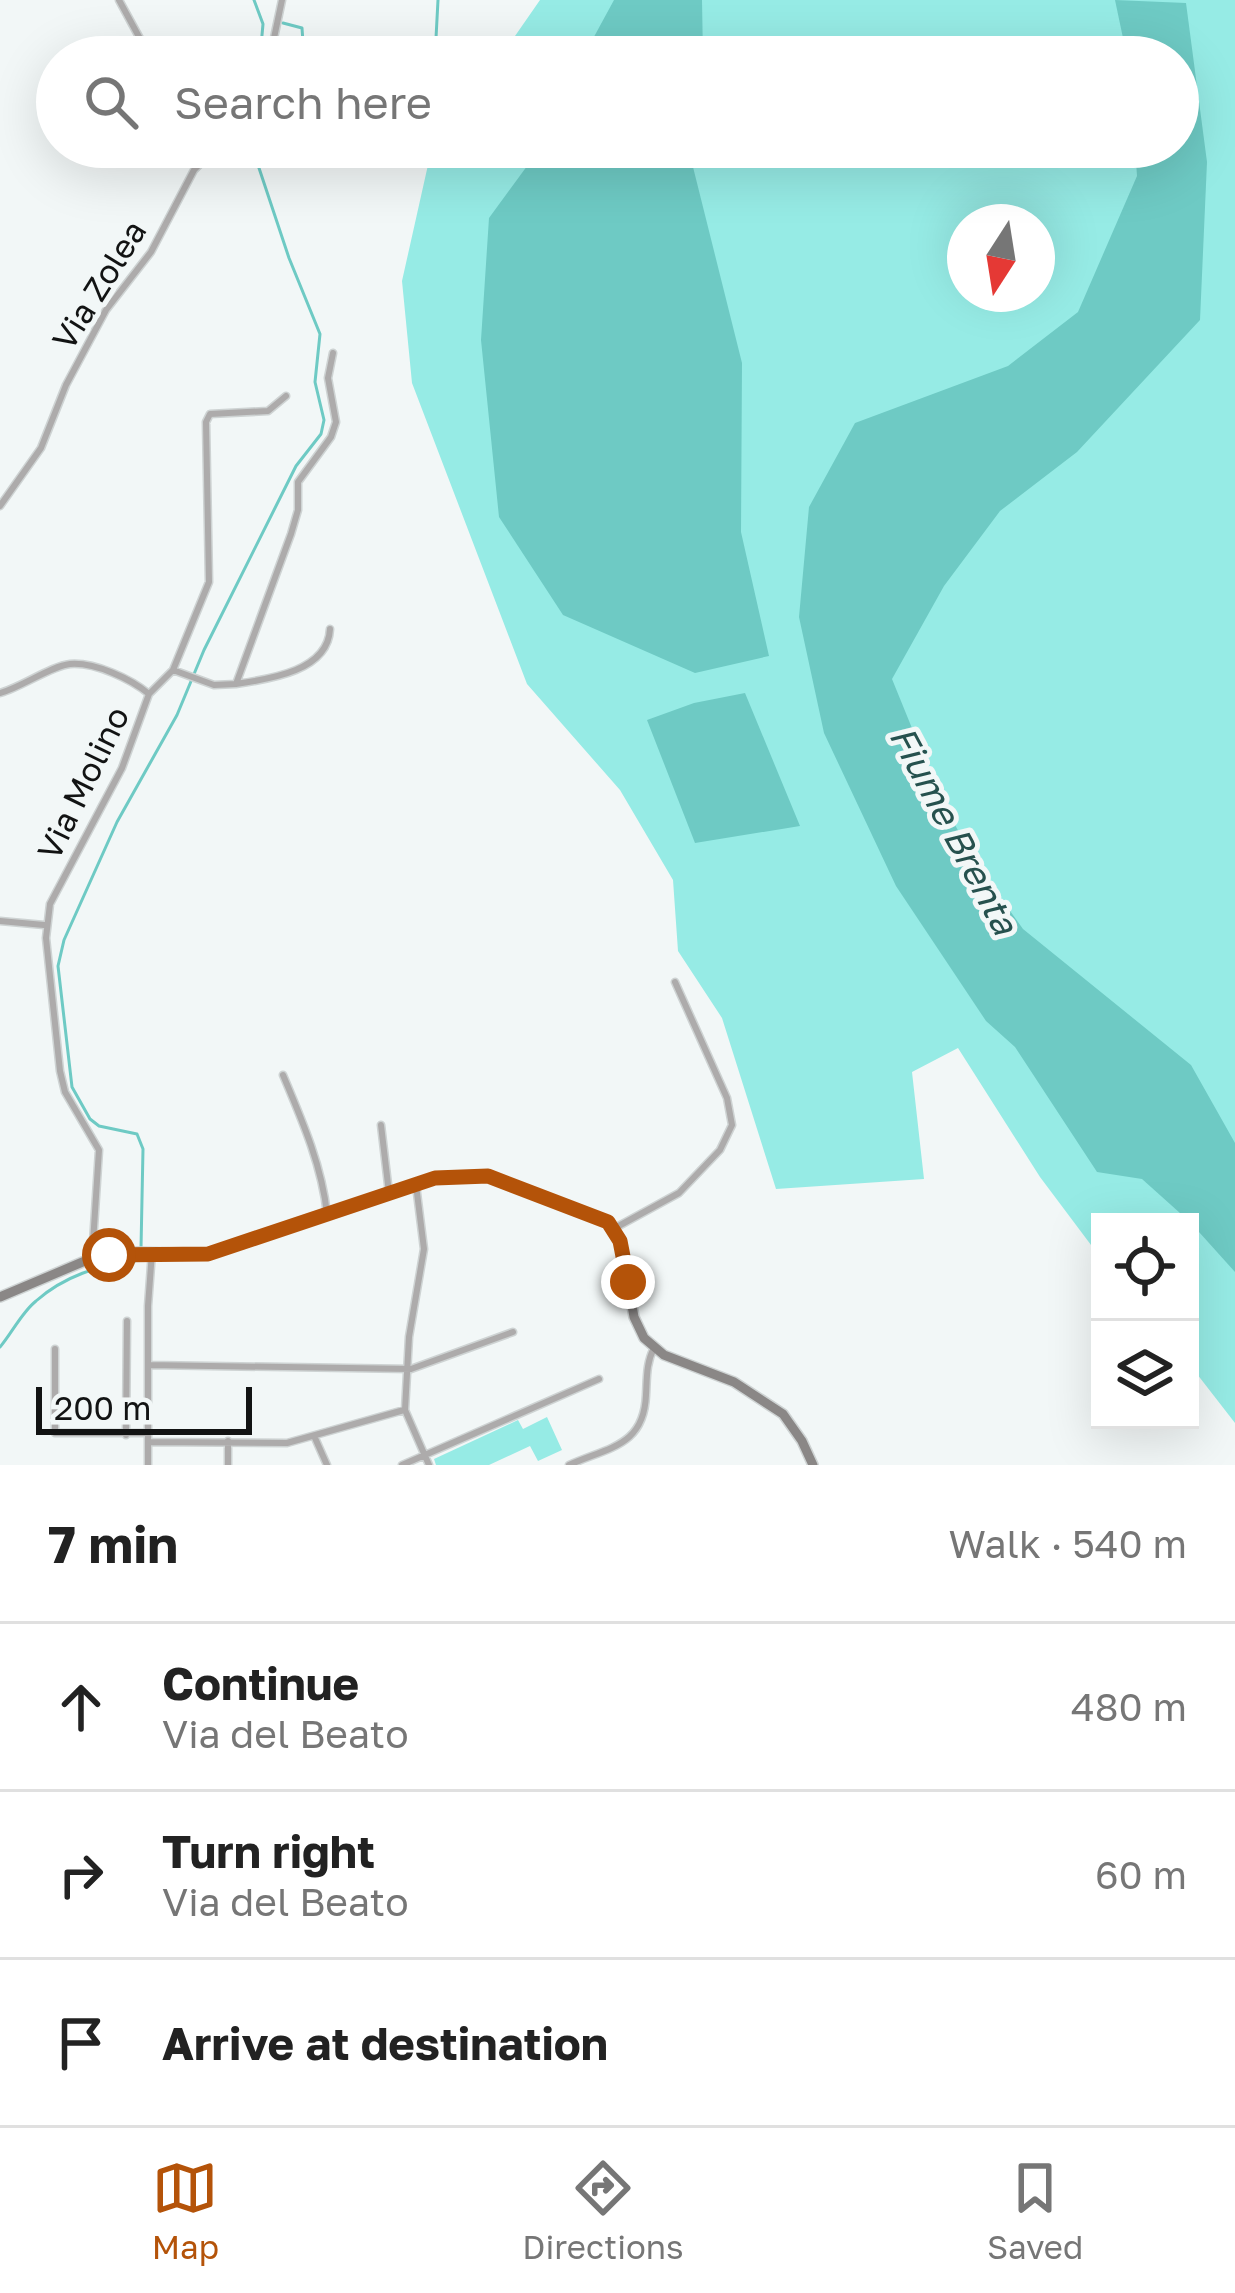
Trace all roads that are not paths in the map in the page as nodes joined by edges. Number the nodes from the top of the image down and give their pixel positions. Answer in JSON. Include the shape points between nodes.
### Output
{"nodes":[{"id":1,"x":118,"y":0,"type":"edge"},
{"id":2,"x":282,"y":0,"type":"edge"},
{"id":3,"x":138,"y":36,"type":"edge"},
{"id":4,"x":274,"y":36,"type":"edge"},
{"id":5,"x":195,"y":168,"type":"edge"},
{"id":6,"x":333,"y":352,"type":"dead end"},
{"id":7,"x":286,"y":396,"type":"dead end"},
{"id":8,"x":0,"y":506,"type":"edge"},
{"id":9,"x":330,"y":629,"type":"dead end"},
{"id":10,"x":173,"y":670,"type":"junction"},
{"id":11,"x":236,"y":684,"type":"junction"},
{"id":12,"x":0,"y":693,"type":"edge"},
{"id":13,"x":149,"y":694,"type":"junction"},
{"id":14,"x":0,"y":921,"type":"edge"},
{"id":15,"x":46,"y":925,"type":"junction"},
{"id":16,"x":675,"y":982,"type":"dead end"},
{"id":17,"x":284,"y":1075,"type":"dead end"},
{"id":18,"x":381,"y":1125,"type":"dead end"},
{"id":19,"x":416,"y":1185,"type":"junction"},
{"id":20,"x":389,"y":1193,"type":"junction"},
{"id":21,"x":327,"y":1214,"type":"junction"},
{"id":22,"x":615,"y":1228,"type":"junction"},
{"id":23,"x":148,"y":1252,"type":"junction"},
{"id":24,"x":92,"y":1258,"type":"junction"},
{"id":25,"x":0,"y":1297,"type":"edge"},
{"id":26,"x":127,"y":1321,"type":"dead end"},
{"id":27,"x":513,"y":1332,"type":"dead end"},
{"id":28,"x":654,"y":1348,"type":"junction"},
{"id":29,"x":56,"y":1349,"type":"dead end"},
{"id":30,"x":149,"y":1365,"type":"junction"},
{"id":31,"x":406,"y":1369,"type":"junction"},
{"id":32,"x":599,"y":1379,"type":"dead end"},
{"id":33,"x":405,"y":1410,"type":"junction"},
{"id":34,"x":126,"y":1435,"type":"junction"},
{"id":35,"x":149,"y":1437,"type":"junction"},
{"id":36,"x":315,"y":1438,"type":"junction"},
{"id":37,"x":228,"y":1441,"type":"junction"},
{"id":38,"x":427,"y":1461,"type":"edge"},
{"id":39,"x":148,"y":1465,"type":"edge"},
{"id":40,"x":228,"y":1465,"type":"edge"},
{"id":41,"x":327,"y":1465,"type":"edge"},
{"id":42,"x":402,"y":1465,"type":"edge"},
{"id":43,"x":569,"y":1465,"type":"edge"},
{"id":44,"x":813,"y":1465,"type":"edge"}],
"edges":[{"from":1,"to":3,"type":"street"},
{"from":2,"to":4,"type":"street"},
{"from":5,"to":8,"type":"street","name":"Via Zolea","via":[[151,252],[106,310],[40,448]]},
{"from":6,"to":11,"type":"street","via":[[332,436],[298,482],[292,534]]},
{"from":7,"to":10,"type":"street","via":[[268,411],[210,414],[206,422],[211,567]]},
{"from":9,"to":11,"type":"street","via":[[322,654],[305,664]]},
{"from":10,"to":11,"type":"street","via":[[214,686]]},
{"from":10,"to":13,"type":"street"},
{"from":12,"to":13,"type":"street","name":"Via Molino","via":[[67,664],[90,666]]},
{"from":13,"to":15,"type":"street","name":"Via Molino","via":[[128,756]]},
{"from":14,"to":15,"type":"street"},
{"from":15,"to":24,"type":"street","name":"Via Molino","via":[[65,1092],[99,1150]]},
{"from":16,"to":22,"type":"street","via":[[732,1125],[720,1150],[679,1192]]},
{"from":17,"to":21,"type":"street"},
{"from":18,"to":20,"type":"street"},
{"from":19,"to":20,"type":"street"},
{"from":19,"to":22,"type":"street","via":[[488,1176]]},
{"from":19,"to":31,"type":"street","via":[[424,1249]]},
{"from":20,"to":21,"type":"street"},
{"from":21,"to":23,"type":"street","via":[[208,1254]]},
{"from":22,"to":28,"type":"street","via":[[634,1317]]},
{"from":23,"to":24,"type":"street"},
{"from":23,"to":30,"type":"street"},
{"from":24,"to":25,"type":"street"},
{"from":26,"to":34,"type":"street"},
{"from":27,"to":31,"type":"street"},
{"from":28,"to":43,"type":"street","via":[[644,1421],[634,1436]]},
{"from":28,"to":44,"type":"street","via":[[734,1382],[783,1414]]},
{"from":29,"to":34,"type":"street","via":[[55,1433]]},
{"from":30,"to":31,"type":"street"},
{"from":30,"to":35,"type":"street"},
{"from":31,"to":33,"type":"street"},
{"from":32,"to":38,"type":"street"},
{"from":33,"to":36,"type":"street"},
{"from":33,"to":38,"type":"street"},
{"from":34,"to":35,"type":"street"},
{"from":35,"to":37,"type":"street"},
{"from":35,"to":39,"type":"street"},
{"from":36,"to":37,"type":"street"},
{"from":36,"to":41,"type":"street"},
{"from":37,"to":40,"type":"street"},
{"from":38,"to":42,"type":"street"}]}
